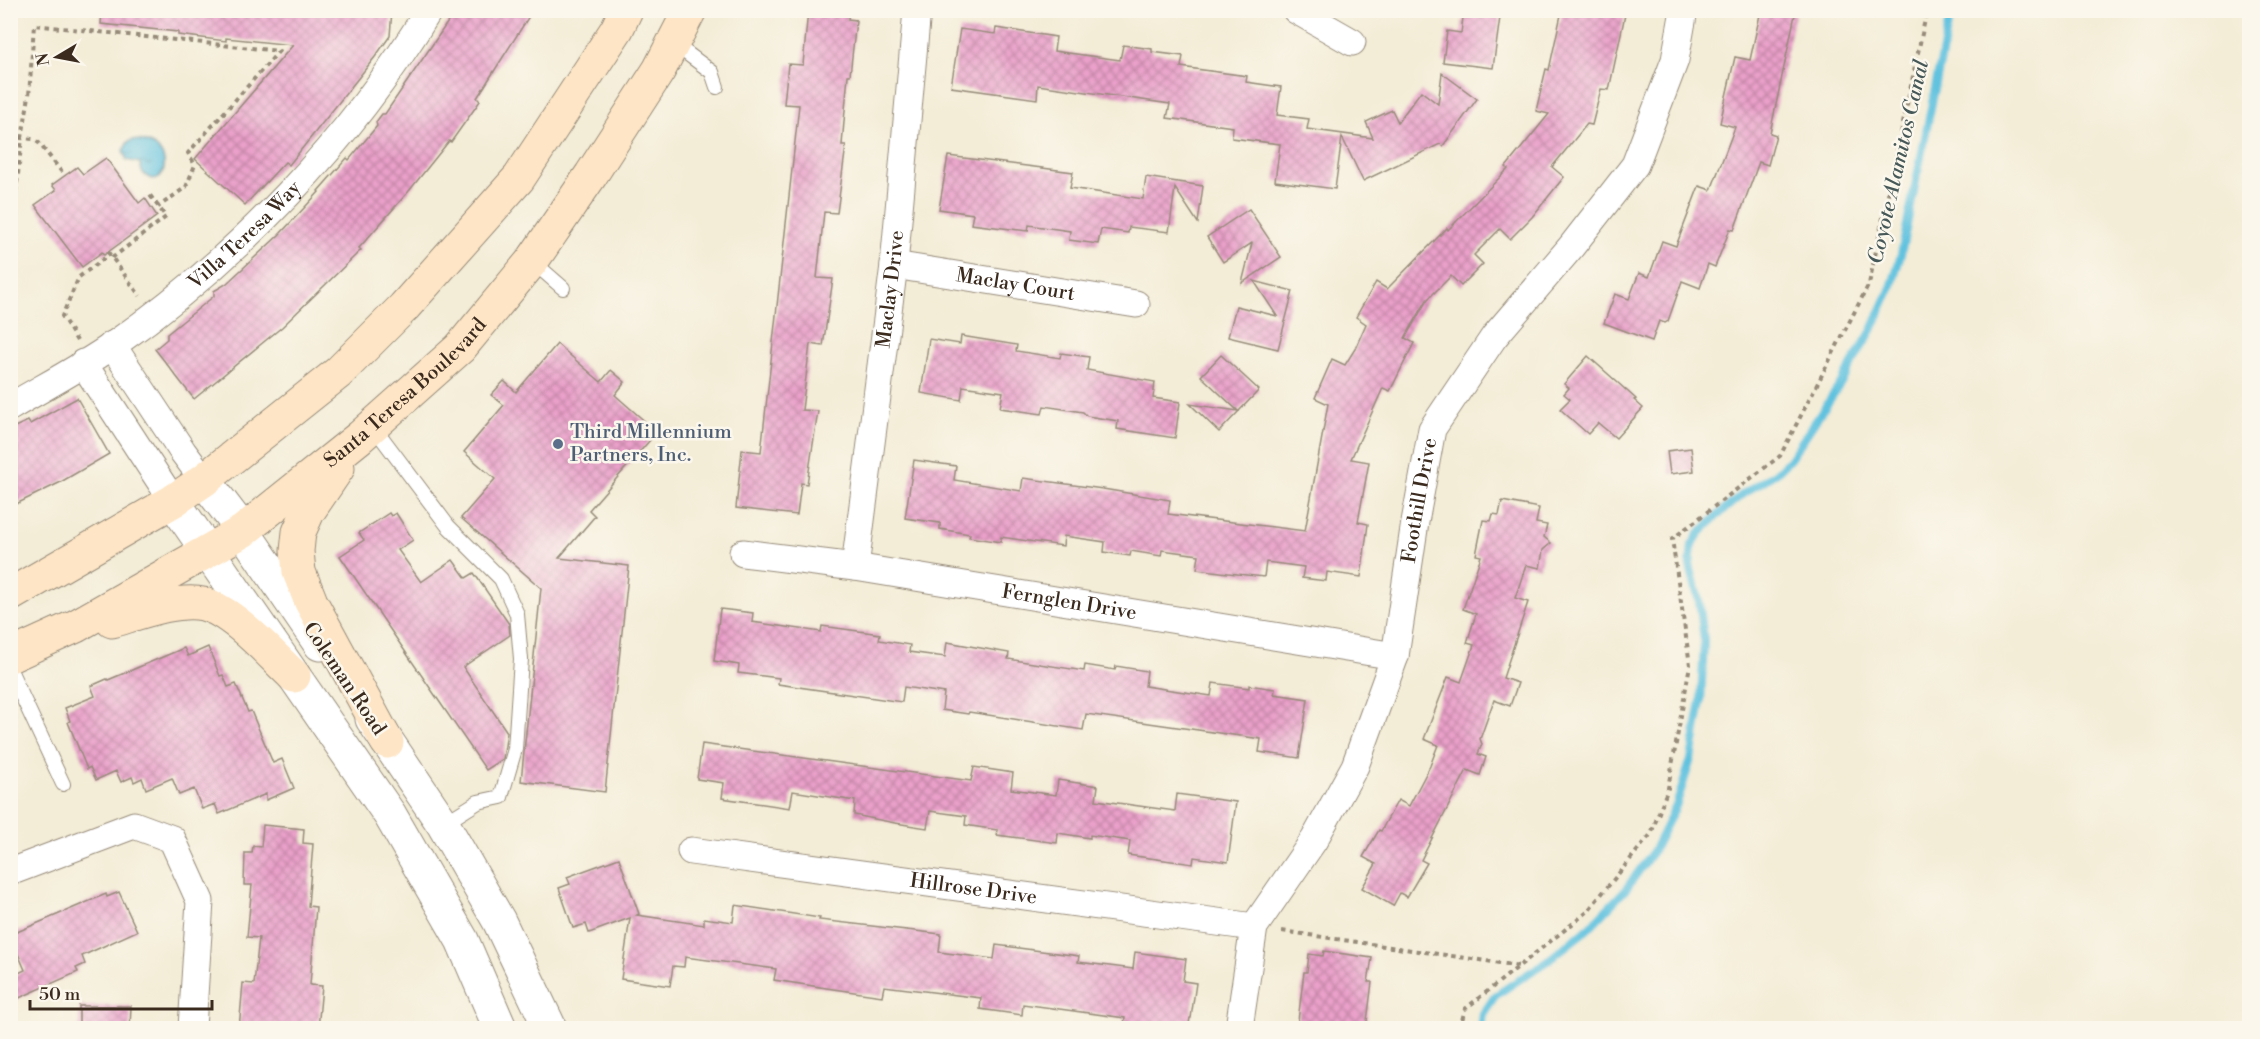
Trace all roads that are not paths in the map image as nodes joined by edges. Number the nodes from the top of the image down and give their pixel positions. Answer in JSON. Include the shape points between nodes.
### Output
{"nodes":[{"id":1,"x":429,"y":10,"type":"edge"},
{"id":2,"x":626,"y":10,"type":"edge"},
{"id":3,"x":690,"y":10,"type":"edge"},
{"id":4,"x":917,"y":10,"type":"edge"},
{"id":5,"x":1296,"y":10,"type":"edge"},
{"id":6,"x":1684,"y":10,"type":"edge"},
{"id":7,"x":1352,"y":42,"type":"dead end"},
{"id":8,"x":673,"y":43,"type":"junction"},
{"id":9,"x":717,"y":87,"type":"dead end"},
{"id":10,"x":532,"y":261,"type":"junction"},
{"id":11,"x":894,"y":264,"type":"junction"},
{"id":12,"x":563,"y":288,"type":"dead end"},
{"id":13,"x":1136,"y":304,"type":"dead end"},
{"id":14,"x":112,"y":345,"type":"junction"},
{"id":15,"x":86,"y":362,"type":"junction"},
{"id":16,"x":10,"y":407,"type":"edge"},
{"id":17,"x":367,"y":431,"type":"junction"},
{"id":18,"x":204,"y":480,"type":"junction"},
{"id":19,"x":173,"y":501,"type":"junction"},
{"id":20,"x":243,"y":531,"type":"junction"},
{"id":21,"x":209,"y":552,"type":"junction"},
{"id":22,"x":743,"y":552,"type":"dead end"},
{"id":23,"x":855,"y":567,"type":"junction"},
{"id":24,"x":10,"y":595,"type":"edge"},
{"id":25,"x":44,"y":641,"type":"junction"},
{"id":26,"x":10,"y":656,"type":"edge"},
{"id":27,"x":1395,"y":656,"type":"junction"},
{"id":28,"x":10,"y":670,"type":"edge"},
{"id":29,"x":294,"y":676,"type":"junction"},
{"id":30,"x":387,"y":742,"type":"junction"},
{"id":31,"x":63,"y":784,"type":"dead end"},
{"id":32,"x":443,"y":824,"type":"junction"},
{"id":33,"x":691,"y":851,"type":"dead end"},
{"id":34,"x":10,"y":872,"type":"edge"},
{"id":35,"x":1254,"y":927,"type":"junction"},
{"id":36,"x":462,"y":940,"type":"junction"},
{"id":37,"x":192,"y":1029,"type":"edge"},
{"id":38,"x":500,"y":1029,"type":"edge"},
{"id":39,"x":520,"y":1029,"type":"edge"},
{"id":40,"x":550,"y":1029,"type":"edge"},
{"id":41,"x":1239,"y":1029,"type":"edge"}],
"edges":[{"from":1,"to":14,"type":"street","name":"Villa Teresa Way","via":[[355,117],[281,201],[206,272]]},
{"from":2,"to":18,"type":"main road","via":[[519,178],[404,307],[338,373]]},
{"from":3,"to":8,"type":"main road","name":"Santa Teresa Boulevard"},
{"from":4,"to":11,"type":"street","name":"Maclay Drive"},
{"from":5,"to":7,"type":"street"},
{"from":6,"to":27,"type":"street","name":"Foothill Drive","via":[[1675,60],[1635,165],[1494,336],[1432,429]]},
{"from":8,"to":9,"type":"lane","via":[[712,72]]},
{"from":8,"to":10,"type":"main road","name":"Santa Teresa Boulevard"},
{"from":10,"to":12,"type":"lane"},
{"from":10,"to":17,"type":"main road","name":"Santa Teresa Boulevard","via":[[460,348]]},
{"from":11,"to":13,"type":"street","name":"Maclay Court"},
{"from":11,"to":23,"type":"street","name":"Maclay Drive"},
{"from":14,"to":15,"type":"street","name":"Villa Teresa Way"},
{"from":14,"to":18,"type":"street","name":"Coleman Road"},
{"from":15,"to":16,"type":"street","name":"Villa Teresa Way"},
{"from":15,"to":19,"type":"street","name":"Coleman Road"},
{"from":17,"to":20,"type":"main road","name":"Santa Teresa Boulevard"},
{"from":17,"to":30,"type":"main road","via":[[308,512],[299,532],[297,551],[299,572],[311,602]]},
{"from":17,"to":32,"type":"lane","via":[[448,526],[501,579],[517,614],[521,659],[514,749],[501,797],[478,802]]},
{"from":18,"to":19,"type":"main road"},
{"from":18,"to":20,"type":"street","name":"Coleman Road"},
{"from":19,"to":21,"type":"street","name":"Coleman Road"},
{"from":19,"to":24,"type":"main road"},
{"from":20,"to":21,"type":"main road","name":"Santa Teresa Boulevard"},
{"from":20,"to":30,"type":"street","name":"Coleman Road"},
{"from":21,"to":25,"type":"main road","name":"Santa Teresa Boulevard"},
{"from":21,"to":29,"type":"street","name":"Coleman Road"},
{"from":22,"to":23,"type":"street","name":"Fernglen Drive"},
{"from":23,"to":27,"type":"street","name":"Fernglen Drive"},
{"from":25,"to":26,"type":"main road","name":"Santa Teresa Boulevard"},
{"from":25,"to":29,"type":"main road","via":[[168,605],[203,604],[233,619]]},
{"from":27,"to":35,"type":"street","name":"Foothill Drive","via":[[1354,766],[1314,840]]},
{"from":28,"to":31,"type":"lane"},
{"from":29,"to":36,"type":"street","name":"Coleman Road","via":[[390,815]]},
{"from":30,"to":32,"type":"street","name":"Coleman Road"},
{"from":32,"to":40,"type":"street","name":"Coleman Road","via":[[499,921]]},
{"from":33,"to":35,"type":"street","name":"Hillrose Drive"},
{"from":34,"to":37,"type":"street","via":[[134,825],[172,839],[200,901]]},
{"from":35,"to":41,"type":"street","name":"Foothill Drive"},
{"from":36,"to":38,"type":"street","name":"Coleman Road"},
{"from":36,"to":39,"type":"street","via":[[509,1004]]}]}
